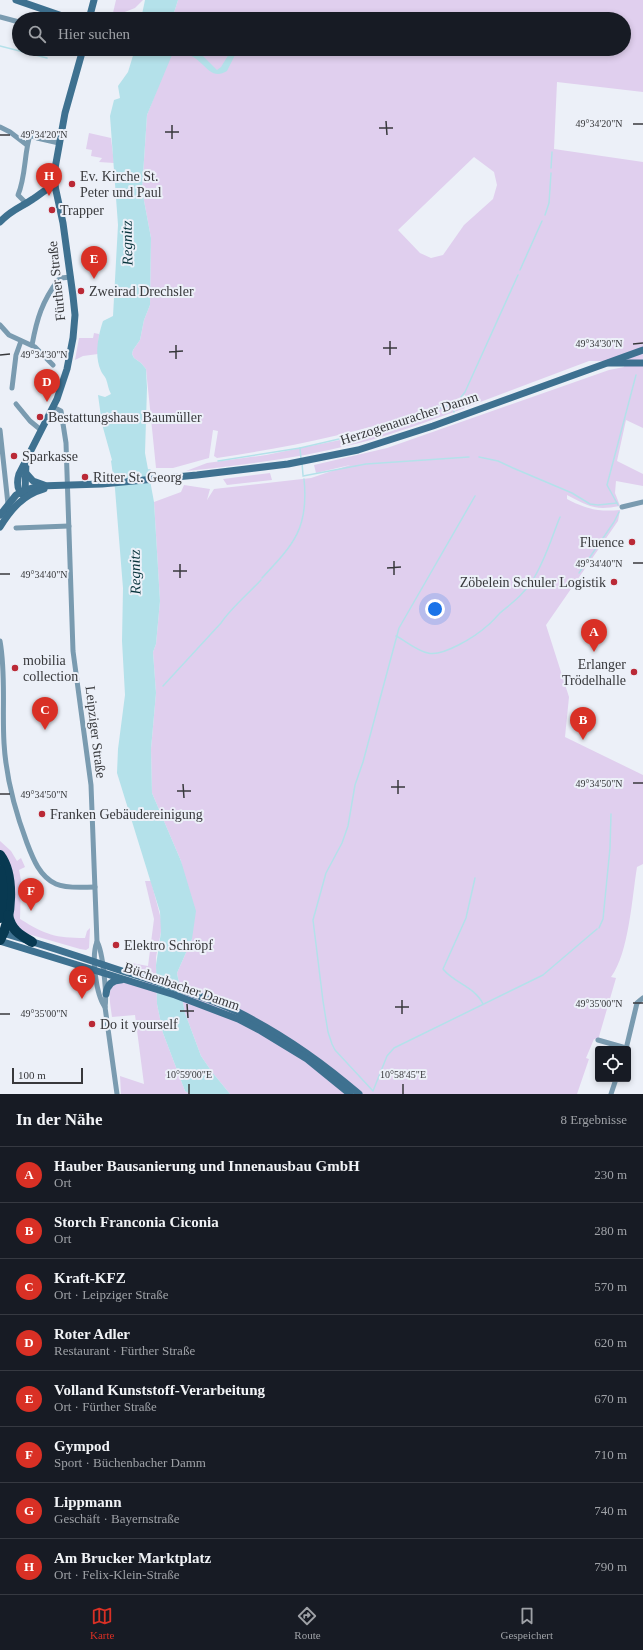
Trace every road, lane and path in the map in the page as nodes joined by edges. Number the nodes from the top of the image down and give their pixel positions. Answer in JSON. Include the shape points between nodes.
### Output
{"nodes":[{"id":1,"x":16,"y":0,"type":"edge"},
{"id":2,"x":94,"y":0,"type":"edge"},
{"id":3,"x":49,"y":12,"type":"edge"},
{"id":4,"x":91,"y":12,"type":"edge"},
{"id":5,"x":0,"y":17,"type":"edge"},
{"id":6,"x":12,"y":20,"type":"edge"},
{"id":7,"x":81,"y":56,"type":"edge"},
{"id":8,"x":0,"y":127,"type":"edge"},
{"id":9,"x":59,"y":143,"type":"junction"},
{"id":10,"x":27,"y":145,"type":"junction"},
{"id":11,"x":55,"y":186,"type":"junction"},
{"id":12,"x":26,"y":203,"type":"junction"},
{"id":13,"x":0,"y":221,"type":"edge"},
{"id":14,"x":71,"y":277,"type":"junction"},
{"id":15,"x":0,"y":325,"type":"edge"},
{"id":16,"x":21,"y":341,"type":"junction"},
{"id":17,"x":32,"y":345,"type":"junction"},
{"id":18,"x":643,"y":350,"type":"edge"},
{"id":19,"x":643,"y":363,"type":"edge"},
{"id":20,"x":601,"y":364,"type":"junction"},
{"id":21,"x":53,"y":365,"type":"dead end"},
{"id":22,"x":12,"y":388,"type":"dead end"},
{"id":23,"x":16,"y":404,"type":"dead end"},
{"id":24,"x":53,"y":407,"type":"junction"},
{"id":25,"x":0,"y":430,"type":"edge"},
{"id":26,"x":41,"y":430,"type":"junction"},
{"id":27,"x":26,"y":458,"type":"junction"},
{"id":28,"x":25,"y":472,"type":"junction"},
{"id":29,"x":44,"y":485,"type":"junction"},
{"id":30,"x":56,"y":486,"type":"junction"},
{"id":31,"x":68,"y":486,"type":"junction"},
{"id":32,"x":23,"y":493,"type":"junction"},
{"id":33,"x":643,"y":502,"type":"edge"},
{"id":34,"x":8,"y":504,"type":"junction"},
{"id":35,"x":622,"y":507,"type":"dead end"},
{"id":36,"x":0,"y":515,"type":"edge"},
{"id":37,"x":69,"y":526,"type":"junction"},
{"id":38,"x":0,"y":527,"type":"edge"},
{"id":39,"x":16,"y":528,"type":"dead end"},
{"id":40,"x":0,"y":640,"type":"edge"},
{"id":41,"x":0,"y":855,"type":"edge"},
{"id":42,"x":0,"y":870,"type":"edge"},
{"id":43,"x":95,"y":887,"type":"junction"},
{"id":44,"x":1,"y":905,"type":"edge"},
{"id":45,"x":4,"y":916,"type":"edge"},
{"id":46,"x":1,"y":936,"type":"edge"},
{"id":47,"x":32,"y":942,"type":"junction"},
{"id":48,"x":97,"y":942,"type":"junction"},
{"id":49,"x":95,"y":961,"type":"junction"},
{"id":50,"x":102,"y":963,"type":"junction"},
{"id":51,"x":96,"y":971,"type":"junction"},
{"id":52,"x":103,"y":973,"type":"junction"},
{"id":53,"x":126,"y":980,"type":"junction"},
{"id":54,"x":144,"y":982,"type":"junction"},
{"id":55,"x":106,"y":994,"type":"junction"},
{"id":56,"x":643,"y":998,"type":"edge"},
{"id":57,"x":105,"y":1007,"type":"junction"},
{"id":58,"x":598,"y":1040,"type":"dead end"},
{"id":59,"x":619,"y":1046,"type":"edge"},
{"id":60,"x":626,"y":1046,"type":"edge"},
{"id":61,"x":308,"y":1057,"type":"junction"},
{"id":62,"x":615,"y":1082,"type":"edge"},
{"id":63,"x":117,"y":1094,"type":"edge"},
{"id":64,"x":350,"y":1094,"type":"edge"},
{"id":65,"x":359,"y":1094,"type":"edge"},
{"id":66,"x":611,"y":1094,"type":"edge"}],
"edges":[{"from":1,"to":3,"type":"main road"},
{"from":2,"to":4,"type":"main road"},
{"from":5,"to":6,"type":"street"},
{"from":7,"to":9,"type":"main road","name":"Fürther Straße"},
{"from":8,"to":10,"type":"street"},
{"from":9,"to":10,"type":"street","via":[[30,134]]},
{"from":9,"to":11,"type":"main road","name":"Fürther Straße","via":[[54,174]]},
{"from":10,"to":12,"type":"street","via":[[18,195]]},
{"from":11,"to":12,"type":"main road","via":[[47,188]]},
{"from":11,"to":14,"type":"main road","name":"Fürther Straße"},
{"from":12,"to":13,"type":"main road"},
{"from":14,"to":17,"type":"street","via":[[58,280],[44,302]]},
{"from":14,"to":24,"type":"main road","name":"Fürther Straße","via":[[74,305],[73,338],[61,387]]},
{"from":15,"to":16,"type":"street","via":[[6,333]]},
{"from":16,"to":17,"type":"street"},
{"from":16,"to":22,"type":"street","via":[[16,355]]},
{"from":17,"to":21,"type":"street"},
{"from":18,"to":20,"type":"main road","name":"Herzogenauracher Damm"},
{"from":19,"to":20,"type":"main road"},
{"from":20,"to":31,"type":"main road","name":"Herzogenauracher Damm","via":[[432,426],[358,450],[268,467],[112,484]]},
{"from":23,"to":26,"type":"street"},
{"from":24,"to":26,"type":"main road","name":"Fürther Straße"},
{"from":24,"to":31,"type":"street","name":"Leipziger Straße","via":[[62,415]]},
{"from":25,"to":34,"type":"street"},
{"from":26,"to":27,"type":"main road","name":"Fürther Straße"},
{"from":27,"to":28,"type":"main road","name":"Fürther Straße"},
{"from":27,"to":32,"type":"main road","name":"Fürther Straße","via":[[17,479],[17,486]]},
{"from":28,"to":29,"type":"main road","via":[[33,481]]},
{"from":28,"to":32,"type":"main road","name":"Fürther Straße"},
{"from":29,"to":30,"type":"main road","name":"Herzogenauracher Damm"},
{"from":29,"to":32,"type":"main road"},
{"from":30,"to":31,"type":"main road","name":"Herzogenauracher Damm"},
{"from":30,"to":32,"type":"main road","name":"Herzogenauracher Damm"},
{"from":31,"to":37,"type":"street","name":"Leipziger Straße"},
{"from":32,"to":34,"type":"main road"},
{"from":32,"to":38,"type":"main road"},
{"from":33,"to":35,"type":"street"},
{"from":34,"to":36,"type":"main road"},
{"from":37,"to":39,"type":"street"},
{"from":37,"to":43,"type":"street","name":"Leipziger Straße","via":[[73,650],[91,785]]},
{"from":40,"to":43,"type":"street","via":[[3,658],[6,771],[25,838],[34,860],[47,879],[58,885]]},
{"from":41,"to":45,"type":"highway","via":[[6,864],[10,893]]},
{"from":42,"to":44,"type":"highway"},
{"from":43,"to":48,"type":"street","name":"Leipziger Straße"},
{"from":44,"to":45,"type":"highway"},
{"from":45,"to":46,"type":"highway"},
{"from":45,"to":47,"type":"highway","via":[[14,930]]},
{"from":46,"to":47,"type":"main road","name":"Büchenbacher Damm"},
{"from":46,"to":51,"type":"main road","name":"Büchenbacher Damm"},
{"from":47,"to":49,"type":"main road","name":"Büchenbacher Damm"},
{"from":48,"to":49,"type":"street","name":"Leipziger Straße"},
{"from":48,"to":50,"type":"street","name":"Leipziger Straße","via":[[101,950]]},
{"from":49,"to":50,"type":"main road","name":"Büchenbacher Damm"},
{"from":49,"to":51,"type":"street"},
{"from":50,"to":52,"type":"street","name":"Büchenbacher Damm"},
{"from":50,"to":54,"type":"main road","name":"Büchenbacher Damm"},
{"from":51,"to":52,"type":"main road","name":"Büchenbacher Damm"},
{"from":51,"to":57,"type":"street"},
{"from":52,"to":53,"type":"main road","name":"Büchenbacher Damm"},
{"from":52,"to":55,"type":"street"},
{"from":53,"to":54,"type":"main road","name":"Büchenbacher Damm"},
{"from":53,"to":55,"type":"main road","via":[[112,982],[107,987]]},
{"from":54,"to":61,"type":"main road","name":"Büchenbacher Damm","via":[[200,1000]]},
{"from":55,"to":57,"type":"street"},
{"from":56,"to":60,"type":"street","via":[[637,1003]]},
{"from":57,"to":63,"type":"street"},
{"from":58,"to":59,"type":"street"},
{"from":61,"to":64,"type":"main road","name":"Büchenbacher Damm"},
{"from":61,"to":65,"type":"main road","name":"Büchenbacher Damm"},
{"from":62,"to":66,"type":"street"}]}
